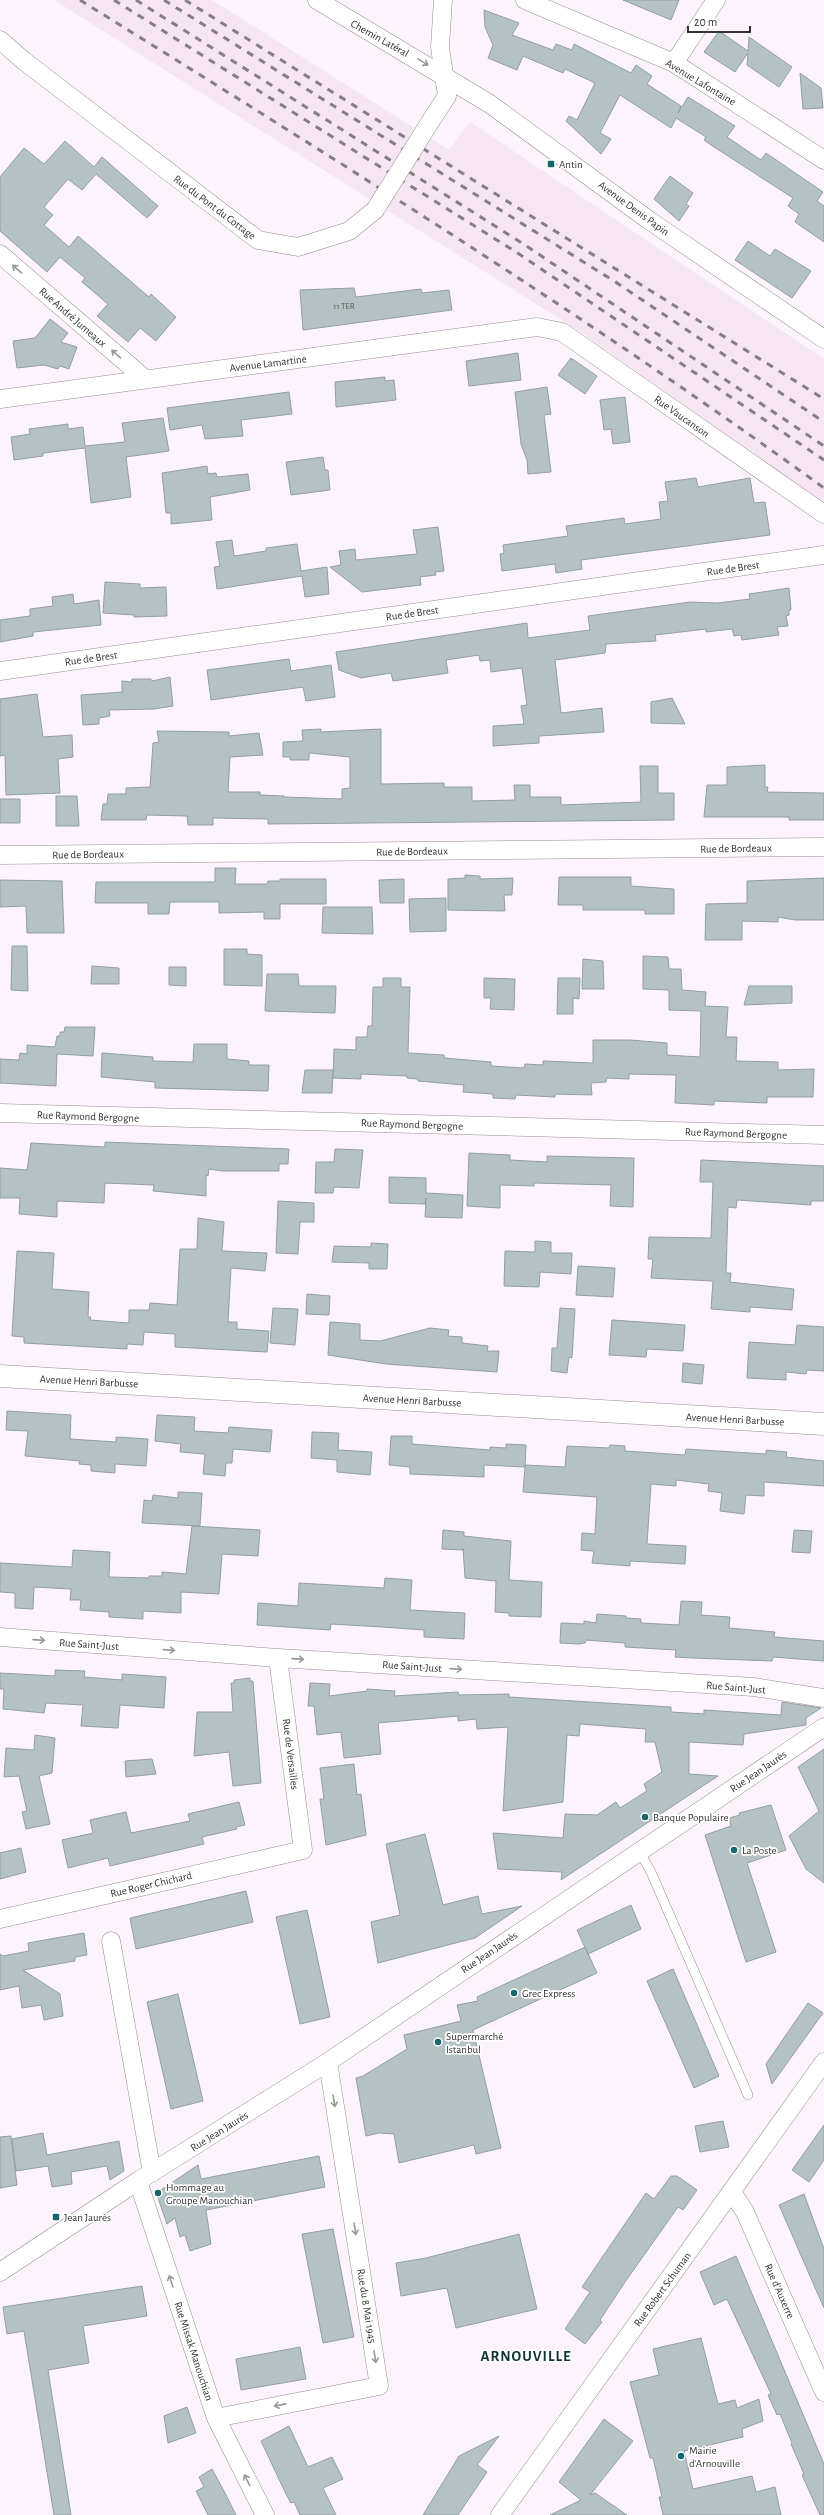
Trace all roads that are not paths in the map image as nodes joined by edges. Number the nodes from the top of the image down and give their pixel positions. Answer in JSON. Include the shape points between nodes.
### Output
{"nodes":[{"id":1,"x":317,"y":0,"type":"edge"},
{"id":2,"x":443,"y":0,"type":"edge"},
{"id":3,"x":525,"y":0,"type":"edge"},
{"id":4,"x":716,"y":0,"type":"edge"},
{"id":5,"x":0,"y":40,"type":"edge"},
{"id":6,"x":0,"y":52,"type":"edge"},
{"id":7,"x":24,"y":61,"type":"junction"},
{"id":8,"x":674,"y":63,"type":"junction"},
{"id":9,"x":444,"y":75,"type":"junction"},
{"id":10,"x":824,"y":160,"type":"edge"},
{"id":11,"x":0,"y":254,"type":"edge"},
{"id":12,"x":537,"y":327,"type":"joint"},
{"id":13,"x":824,"y":339,"type":"edge"},
{"id":14,"x":145,"y":379,"type":"junction"},
{"id":15,"x":0,"y":399,"type":"edge"},
{"id":16,"x":824,"y":514,"type":"edge"},
{"id":17,"x":824,"y":555,"type":"edge"},
{"id":18,"x":0,"y":671,"type":"edge"},
{"id":19,"x":824,"y":847,"type":"edge"},
{"id":20,"x":0,"y":855,"type":"edge"},
{"id":21,"x":0,"y":1113,"type":"edge"},
{"id":22,"x":824,"y":1135,"type":"edge"},
{"id":23,"x":0,"y":1376,"type":"edge"},
{"id":24,"x":824,"y":1424,"type":"edge"},
{"id":25,"x":0,"y":1637,"type":"edge"},
{"id":26,"x":278,"y":1658,"type":"junction"},
{"id":27,"x":824,"y":1698,"type":"edge"},
{"id":28,"x":824,"y":1727,"type":"edge"},
{"id":29,"x":303,"y":1850,"type":"joint"},
{"id":30,"x":639,"y":1851,"type":"junction"},
{"id":31,"x":0,"y":1919,"type":"edge"},
{"id":32,"x":111,"y":1941,"type":"dead end"},
{"id":33,"x":328,"y":2062,"type":"junction"},
{"id":34,"x":824,"y":2062,"type":"edge"},
{"id":35,"x":748,"y":2095,"type":"dead end"},
{"id":36,"x":145,"y":2177,"type":"junction"},
{"id":37,"x":732,"y":2192,"type":"junction"},
{"id":38,"x":0,"y":2272,"type":"edge"},
{"id":39,"x":824,"y":2392,"type":"edge"},
{"id":40,"x":216,"y":2418,"type":"junction"},
{"id":41,"x":265,"y":2515,"type":"edge"},
{"id":42,"x":501,"y":2515,"type":"edge"}],
"edges":[{"from":1,"to":9,"type":"street","name":"Chemin Latéral","one_way":true},
{"from":2,"to":9,"type":"street","name":"Rue du Pont du Cottage","via":[[440,47]]},
{"from":3,"to":8,"type":"street","name":"Avenue Lafontaine"},
{"from":4,"to":8,"type":"street"},
{"from":5,"to":7,"type":"street","name":"Rue du Pont du Cottage"},
{"from":6,"to":7,"type":"street","name":"Rue du Pont du Cottage"},
{"from":7,"to":9,"type":"street","name":"Rue du Pont du Cottage","bridge":true,"via":[[258,240],[298,247],[349,231],[375,210],[448,96]]},
{"from":8,"to":10,"type":"street","name":"Avenue Lafontaine"},
{"from":9,"to":13,"type":"street","name":"Avenue Denis Papin","via":[[490,104],[650,221]]},
{"from":14,"to":11,"type":"street","name":"Rue André Jumeaux","one_way":true},
{"from":12,"to":14,"type":"street","name":"Avenue Lamartine"},
{"from":12,"to":16,"type":"street","name":"Rue Vaucanson","via":[[562,332]]},
{"from":14,"to":15,"type":"street","name":"Avenue Lamartine"},
{"from":17,"to":18,"type":"street","name":"Rue de Brest"},
{"from":19,"to":20,"type":"street","name":"Rue de Bordeaux"},
{"from":21,"to":22,"type":"street","name":"Rue Raymond Bergogne"},
{"from":23,"to":24,"type":"street","name":"Avenue Henri Barbusse"},
{"from":25,"to":26,"type":"street","name":"Rue Saint-Just","one_way":true},
{"from":26,"to":27,"type":"street","name":"Rue Saint-Just","one_way":true,"via":[[754,1688]]},
{"from":26,"to":29,"type":"street","name":"Rue de Versailles"},
{"from":28,"to":30,"type":"street","name":"Rue Jean Jaurès"},
{"from":29,"to":31,"type":"street","name":"Rue Roger Chichard"},
{"from":30,"to":33,"type":"street","name":"Rue Jean Jaurès"},
{"from":30,"to":35,"type":"lane","via":[[651,1872]]},
{"from":32,"to":36,"type":"street"},
{"from":33,"to":36,"type":"street","name":"Rue Jean Jaurès"},
{"from":33,"to":40,"type":"street","name":"Rue du 8 Mai 1945","one_way":true,"via":[[380,2386]]},
{"from":34,"to":37,"type":"street","name":"Rue Robert Schuman"},
{"from":36,"to":38,"type":"street","name":"Rue Jean Jaurès"},
{"from":40,"to":36,"type":"street","name":"Rue Missak Manouchian","one_way":true},
{"from":37,"to":39,"type":"street","name":"Rue d'Auxerre","via":[[745,2212]]},
{"from":37,"to":42,"type":"street","name":"Rue Robert Schuman"},
{"from":41,"to":40,"type":"street","name":"Rue Missak Manouchian","one_way":true}]}
